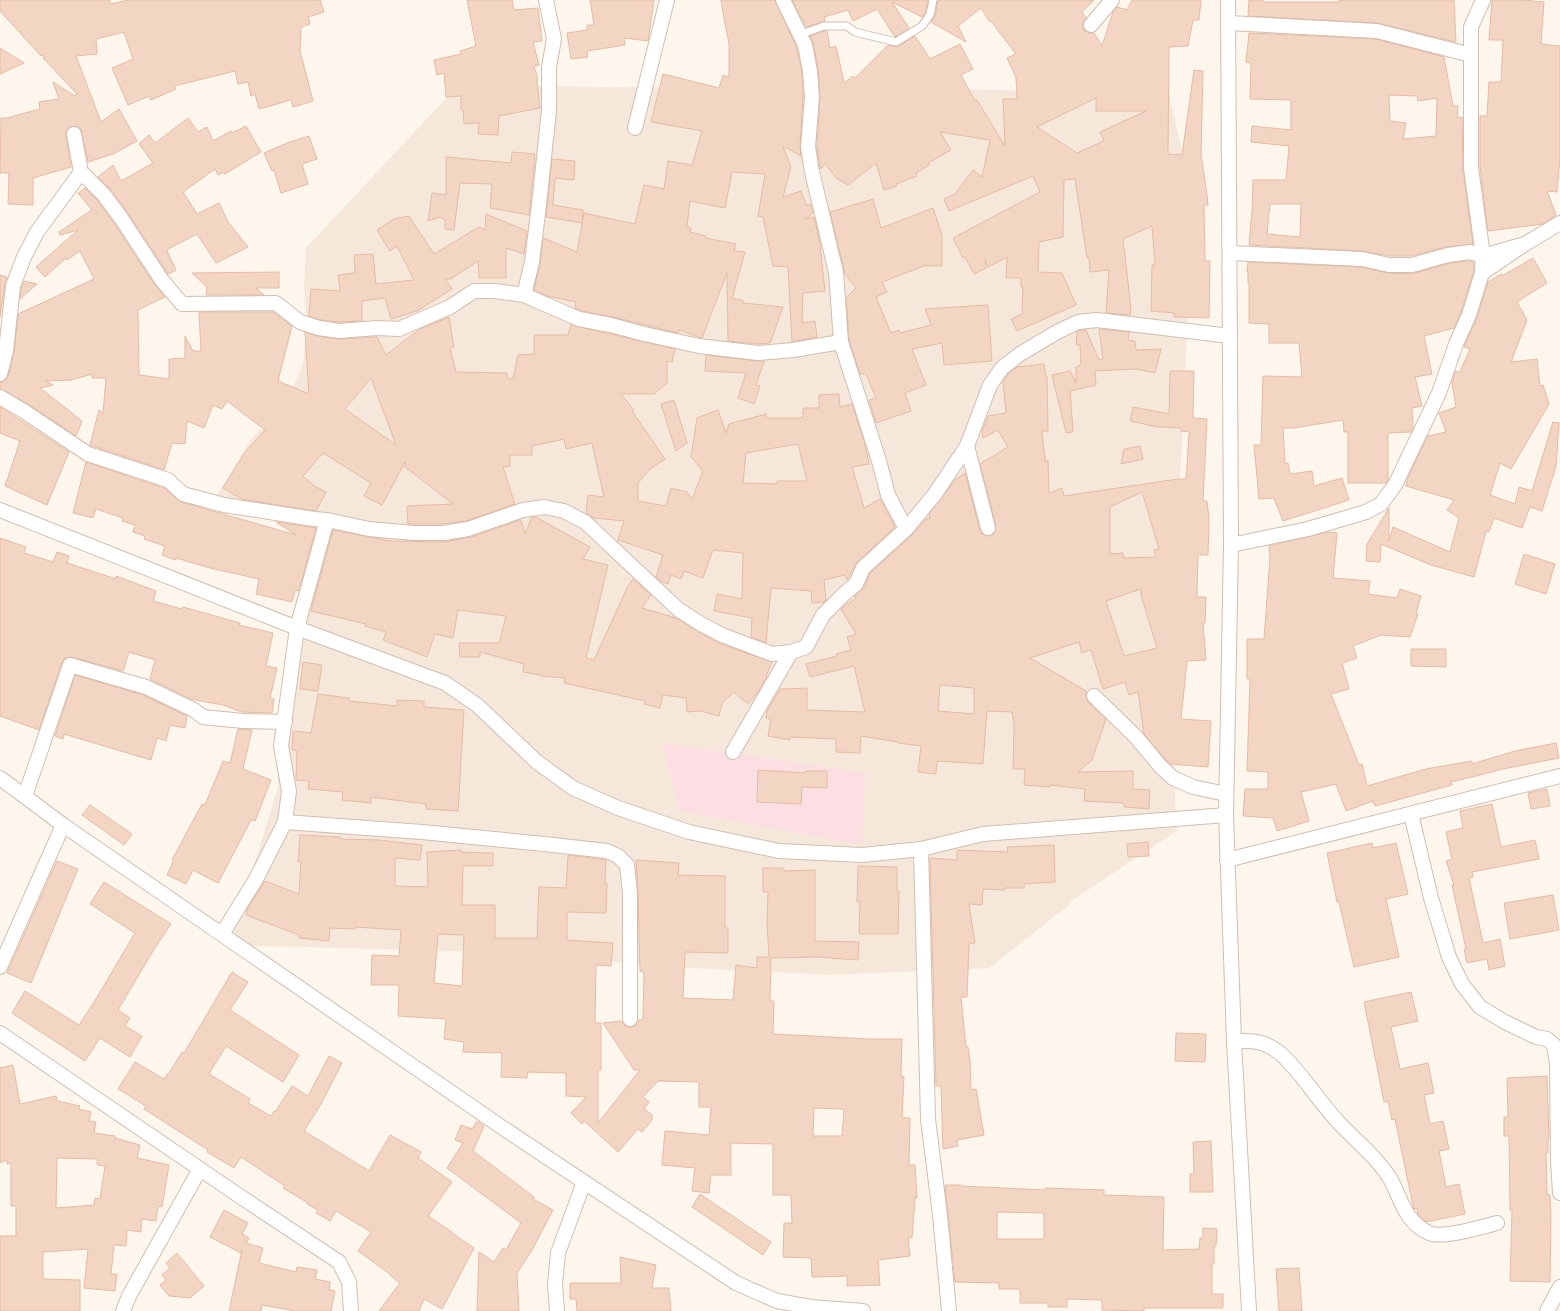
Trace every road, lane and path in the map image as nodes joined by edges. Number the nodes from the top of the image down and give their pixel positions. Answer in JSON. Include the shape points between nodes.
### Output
{"nodes":[{"id":1,"x":546,"y":0,"type":"edge"},
{"id":2,"x":667,"y":0,"type":"edge"},
{"id":3,"x":783,"y":0,"type":"edge"},
{"id":4,"x":933,"y":0,"type":"edge"},
{"id":5,"x":1112,"y":0,"type":"edge"},
{"id":6,"x":1228,"y":0,"type":"edge"},
{"id":7,"x":1483,"y":0,"type":"edge"},
{"id":8,"x":1228,"y":23,"type":"junction"},
{"id":9,"x":1091,"y":25,"type":"dead end"},
{"id":10,"x":799,"y":34,"type":"junction"},
{"id":11,"x":1471,"y":55,"type":"junction"},
{"id":12,"x":635,"y":128,"type":"dead end"},
{"id":13,"x":74,"y":134,"type":"dead end"},
{"id":14,"x":81,"y":172,"type":"junction"},
{"id":15,"x":1560,"y":223,"type":"edge"},
{"id":16,"x":1525,"y":244,"type":"junction"},
{"id":17,"x":1230,"y":253,"type":"junction"},
{"id":18,"x":1483,"y":256,"type":"junction"},
{"id":19,"x":1482,"y":273,"type":"junction"},
{"id":20,"x":524,"y":295,"type":"junction"},
{"id":21,"x":1230,"y":336,"type":"junction"},
{"id":22,"x":841,"y":342,"type":"junction"},
{"id":23,"x":3,"y":350,"type":"edge"},
{"id":24,"x":0,"y":374,"type":"edge"},
{"id":25,"x":0,"y":398,"type":"edge"},
{"id":26,"x":967,"y":446,"type":"junction"},
{"id":27,"x":0,"y":510,"type":"edge"},
{"id":28,"x":327,"y":520,"type":"junction"},
{"id":29,"x":988,"y":528,"type":"dead end"},
{"id":30,"x":906,"y":529,"type":"junction"},
{"id":31,"x":1231,"y":545,"type":"junction"},
{"id":32,"x":297,"y":628,"type":"junction"},
{"id":33,"x":791,"y":652,"type":"junction"},
{"id":34,"x":1094,"y":696,"type":"dead end"},
{"id":35,"x":285,"y":722,"type":"junction"},
{"id":36,"x":733,"y":752,"type":"dead end"},
{"id":37,"x":1560,"y":776,"type":"edge"},
{"id":38,"x":0,"y":778,"type":"edge"},
{"id":39,"x":1226,"y":794,"type":"junction"},
{"id":40,"x":25,"y":796,"type":"junction"},
{"id":41,"x":1226,"y":814,"type":"junction"},
{"id":42,"x":1411,"y":814,"type":"junction"},
{"id":43,"x":285,"y":822,"type":"junction"},
{"id":44,"x":63,"y":825,"type":"junction"},
{"id":45,"x":921,"y":849,"type":"junction"},
{"id":46,"x":1227,"y":860,"type":"junction"},
{"id":47,"x":222,"y":934,"type":"junction"},
{"id":48,"x":0,"y":967,"type":"edge"},
{"id":49,"x":630,"y":1019,"type":"dead end"},
{"id":50,"x":0,"y":1033,"type":"edge"},
{"id":51,"x":1234,"y":1040,"type":"junction"},
{"id":52,"x":200,"y":1169,"type":"junction"},
{"id":53,"x":584,"y":1182,"type":"junction"},
{"id":54,"x":1560,"y":1191,"type":"edge"},
{"id":55,"x":1497,"y":1223,"type":"dead end"},
{"id":56,"x":1560,"y":1287,"type":"edge"},
{"id":57,"x":812,"y":1309,"type":"edge"},
{"id":58,"x":123,"y":1311,"type":"edge"},
{"id":59,"x":351,"y":1311,"type":"edge"},
{"id":60,"x":557,"y":1311,"type":"edge"},
{"id":61,"x":863,"y":1311,"type":"edge"},
{"id":62,"x":949,"y":1311,"type":"edge"},
{"id":63,"x":1249,"y":1311,"type":"edge"},
{"id":64,"x":1547,"y":1311,"type":"edge"}],
"edges":[{"from":1,"to":20,"type":"street","via":[[554,38],[549,67],[549,110],[532,262]]},
{"from":2,"to":12,"type":"street"},
{"from":3,"to":10,"type":"street"},
{"from":4,"to":10,"type":"lane","via":[[930,15],[922,26],[896,42],[854,32],[847,26],[824,26]]},
{"from":5,"to":9,"type":"street"},
{"from":6,"to":8,"type":"street"},
{"from":7,"to":11,"type":"street","via":[[1471,27]]},
{"from":8,"to":11,"type":"street","via":[[1377,31]]},
{"from":8,"to":17,"type":"street"},
{"from":10,"to":22,"type":"street","via":[[805,45],[810,71],[812,97],[808,147],[836,272]]},
{"from":11,"to":18,"type":"street","via":[[1471,168]]},
{"from":13,"to":14,"type":"street"},
{"from":14,"to":20,"type":"street","via":[[104,195],[161,279],[182,304],[276,302],[300,322],[339,331],[399,329],[450,307],[474,291]]},
{"from":14,"to":23,"type":"street","via":[[37,232],[24,257],[13,286]]},
{"from":15,"to":16,"type":"street"},
{"from":16,"to":18,"type":"street"},
{"from":16,"to":19,"type":"street"},
{"from":17,"to":18,"type":"street","via":[[1362,259],[1389,265],[1412,264],[1470,252]]},
{"from":17,"to":21,"type":"street"},
{"from":18,"to":19,"type":"street"},
{"from":19,"to":31,"type":"street","via":[[1439,393],[1395,485],[1381,504],[1366,512],[1308,529]]},
{"from":20,"to":22,"type":"street","via":[[579,319],[699,346],[758,353]]},
{"from":21,"to":26,"type":"street","via":[[1097,320],[1078,322],[1020,354],[1002,368],[990,385]]},
{"from":21,"to":31,"type":"street"},
{"from":22,"to":30,"type":"street","via":[[888,495]]},
{"from":23,"to":24,"type":"street"},
{"from":25,"to":28,"type":"street","via":[[88,454],[168,480],[183,494],[224,505]]},
{"from":26,"to":29,"type":"street"},
{"from":26,"to":30,"type":"street","via":[[935,494]]},
{"from":27,"to":32,"type":"street"},
{"from":28,"to":32,"type":"street"},
{"from":28,"to":33,"type":"street","via":[[369,529],[444,533],[468,529],[522,510],[544,507],[564,511],[585,522],[679,610],[701,624],[772,654]]},
{"from":30,"to":33,"type":"street","via":[[863,568],[856,584],[823,616],[806,647]]},
{"from":31,"to":39,"type":"street"},
{"from":32,"to":35,"type":"street"},
{"from":32,"to":45,"type":"street","via":[[445,683],[477,705],[537,762],[573,788],[618,808],[689,832],[779,851],[862,855]]},
{"from":33,"to":36,"type":"street"},
{"from":34,"to":39,"type":"street","via":[[1136,736],[1173,778],[1192,787]]},
{"from":35,"to":40,"type":"street","via":[[203,717],[194,710],[146,687],[70,665]]},
{"from":35,"to":43,"type":"street","via":[[281,746],[289,791]]},
{"from":37,"to":42,"type":"street"},
{"from":38,"to":40,"type":"street"},
{"from":39,"to":41,"type":"street"},
{"from":40,"to":44,"type":"street"},
{"from":41,"to":45,"type":"street","via":[[983,834]]},
{"from":41,"to":46,"type":"street"},
{"from":42,"to":46,"type":"street"},
{"from":42,"to":54,"type":"street","via":[[1433,906],[1449,957],[1462,984],[1480,1007],[1536,1037],[1547,1039],[1554,1045],[1557,1064]]},
{"from":43,"to":47,"type":"street","via":[[256,879]]},
{"from":43,"to":49,"type":"street","via":[[607,850],[618,856],[627,865],[630,893]]},
{"from":44,"to":47,"type":"street"},
{"from":44,"to":48,"type":"street"},
{"from":45,"to":62,"type":"street","via":[[928,1119]]},
{"from":46,"to":51,"type":"street"},
{"from":47,"to":53,"type":"street"},
{"from":50,"to":52,"type":"street"},
{"from":51,"to":55,"type":"street","via":[[1262,1042],[1278,1051],[1340,1124],[1378,1162],[1415,1224],[1430,1234],[1443,1235]]},
{"from":51,"to":63,"type":"street"},
{"from":52,"to":58,"type":"street"},
{"from":52,"to":59,"type":"street","via":[[339,1262],[349,1282]]},
{"from":53,"to":57,"type":"street","via":[[736,1283],[777,1301]]},
{"from":53,"to":60,"type":"street","via":[[558,1253],[555,1284]]},
{"from":56,"to":64,"type":"street"},
{"from":57,"to":61,"type":"street"}]}
